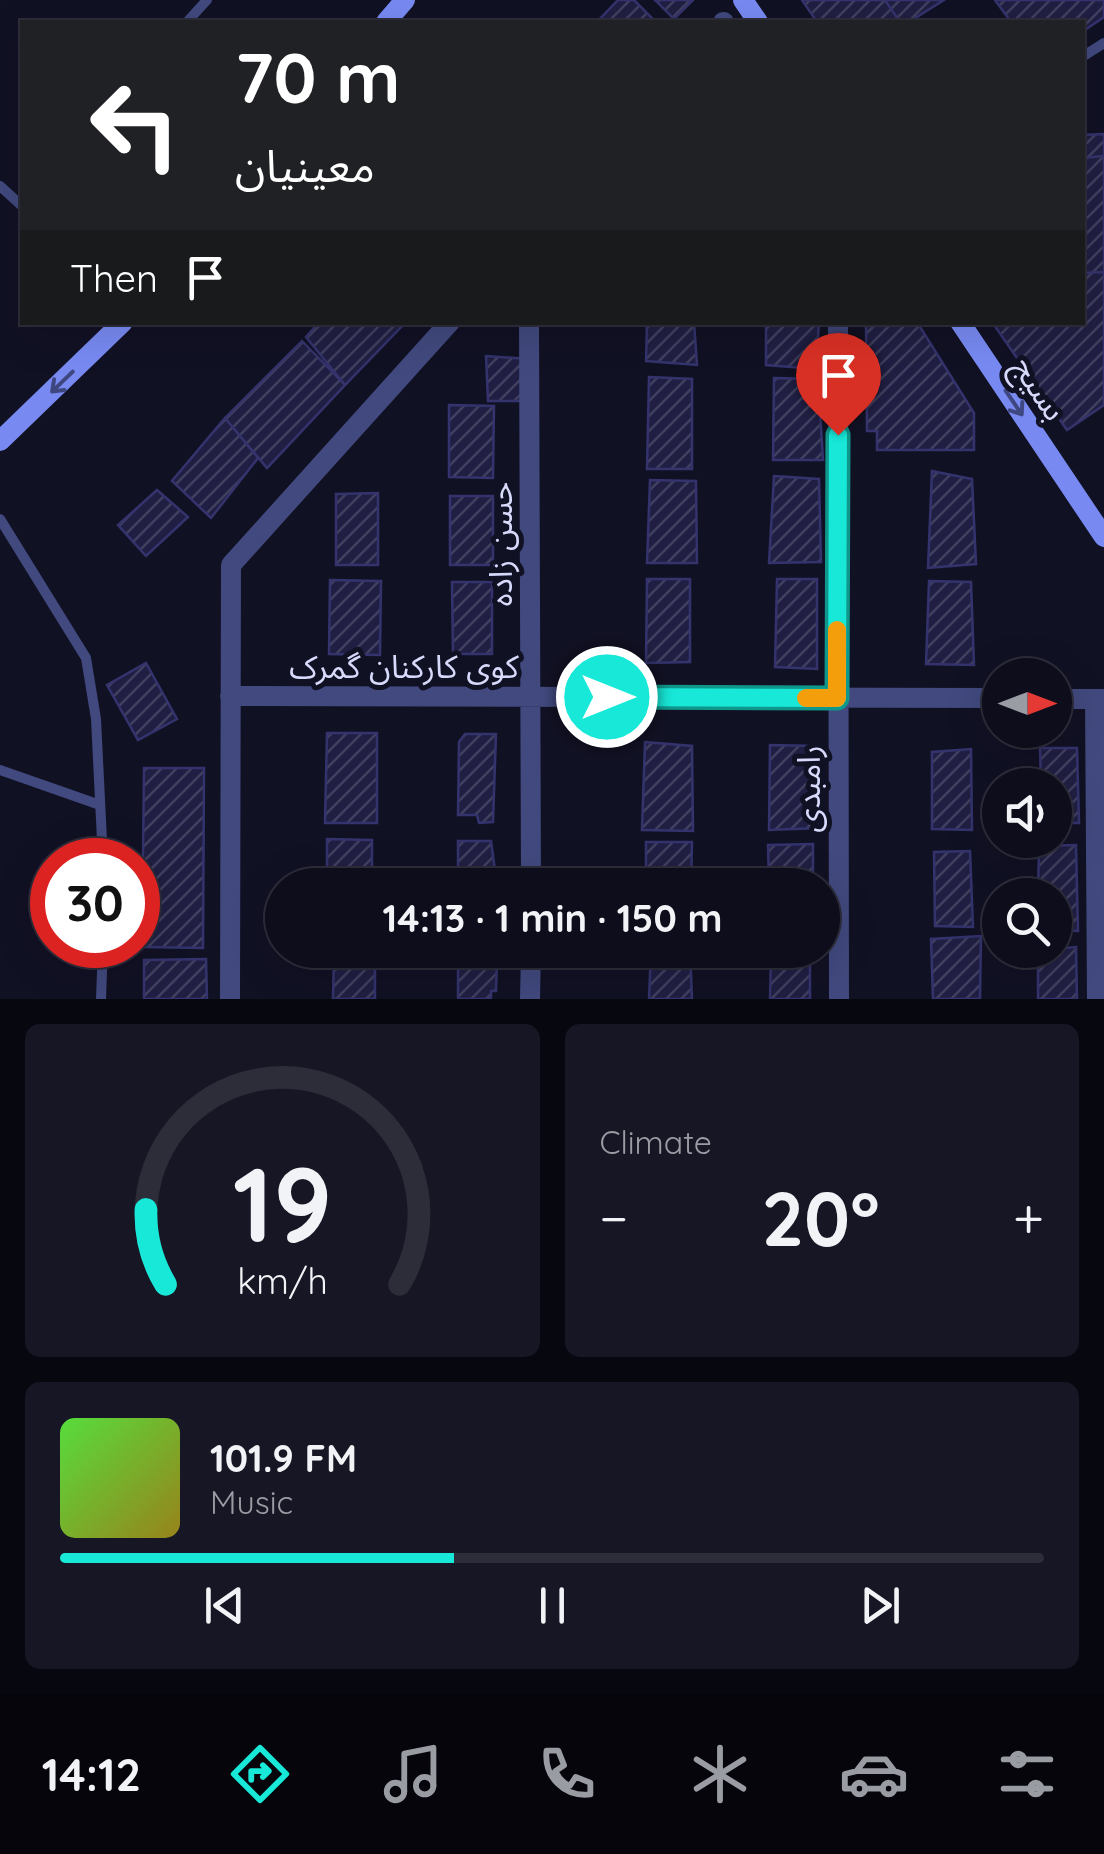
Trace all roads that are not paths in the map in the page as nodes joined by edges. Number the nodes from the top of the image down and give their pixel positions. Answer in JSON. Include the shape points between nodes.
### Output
{"nodes":[{"id":1,"x":206,"y":0,"type":"edge"},
{"id":2,"x":405,"y":0,"type":"edge"},
{"id":3,"x":188,"y":20,"type":"edge"},
{"id":4,"x":388,"y":20,"type":"edge"},
{"id":5,"x":0,"y":186,"type":"edge"},
{"id":6,"x":20,"y":204,"type":"edge"},
{"id":7,"x":120,"y":325,"type":"edge"},
{"id":8,"x":447,"y":325,"type":"edge"},
{"id":9,"x":529,"y":325,"type":"edge"},
{"id":10,"x":838,"y":325,"type":"edge"},
{"id":11,"x":962,"y":325,"type":"edge"},
{"id":12,"x":0,"y":441,"type":"edge"},
{"id":13,"x":0,"y":519,"type":"edge"},
{"id":14,"x":1104,"y":537,"type":"edge"},
{"id":15,"x":230,"y":696,"type":"junction"},
{"id":16,"x":531,"y":697,"type":"junction"},
{"id":17,"x":837,"y":698,"type":"junction"},
{"id":18,"x":982,"y":698,"type":"edge"},
{"id":19,"x":1072,"y":698,"type":"edge"},
{"id":20,"x":1100,"y":699,"type":"edge"},
{"id":21,"x":0,"y":770,"type":"edge"},
{"id":22,"x":100,"y":804,"type":"junction"},
{"id":23,"x":102,"y":838,"type":"edge"},
{"id":24,"x":530,"y":868,"type":"edge"},
{"id":25,"x":102,"y":968,"type":"edge"},
{"id":26,"x":530,"y":968,"type":"edge"},
{"id":27,"x":101,"y":999,"type":"edge"},
{"id":28,"x":230,"y":999,"type":"edge"},
{"id":29,"x":530,"y":999,"type":"edge"},
{"id":30,"x":839,"y":999,"type":"edge"},
{"id":31,"x":1096,"y":999,"type":"edge"}],
"edges":[{"from":1,"to":3,"type":"lane"},
{"from":2,"to":4,"type":"main road"},
{"from":5,"to":6,"type":"lane"},
{"from":7,"to":12,"type":"main road","one_way":true},
{"from":8,"to":15,"type":"street","via":[[230,565]]},
{"from":9,"to":16,"type":"street","name":"حسن زاده"},
{"from":10,"to":17,"type":"street","name":"رامبدی"},
{"from":11,"to":14,"type":"main road","name":"بسیج","one_way":true},
{"from":13,"to":22,"type":"lane","via":[[86,658]]},
{"from":15,"to":16,"type":"street","name":"کوی کارکنان گمرک"},
{"from":15,"to":28,"type":"street"},
{"from":16,"to":17,"type":"street","name":"کوی کارکنان گمرک"},
{"from":16,"to":24,"type":"street","name":"حسن زاده"},
{"from":17,"to":18,"type":"street","name":"کوی کارکنان گمرک"},
{"from":17,"to":30,"type":"street","name":"رامبدی"},
{"from":19,"to":20,"type":"street"},
{"from":20,"to":31,"type":"street"},
{"from":21,"to":22,"type":"lane"},
{"from":22,"to":23,"type":"lane"},
{"from":25,"to":27,"type":"lane"},
{"from":26,"to":29,"type":"street"}]}
